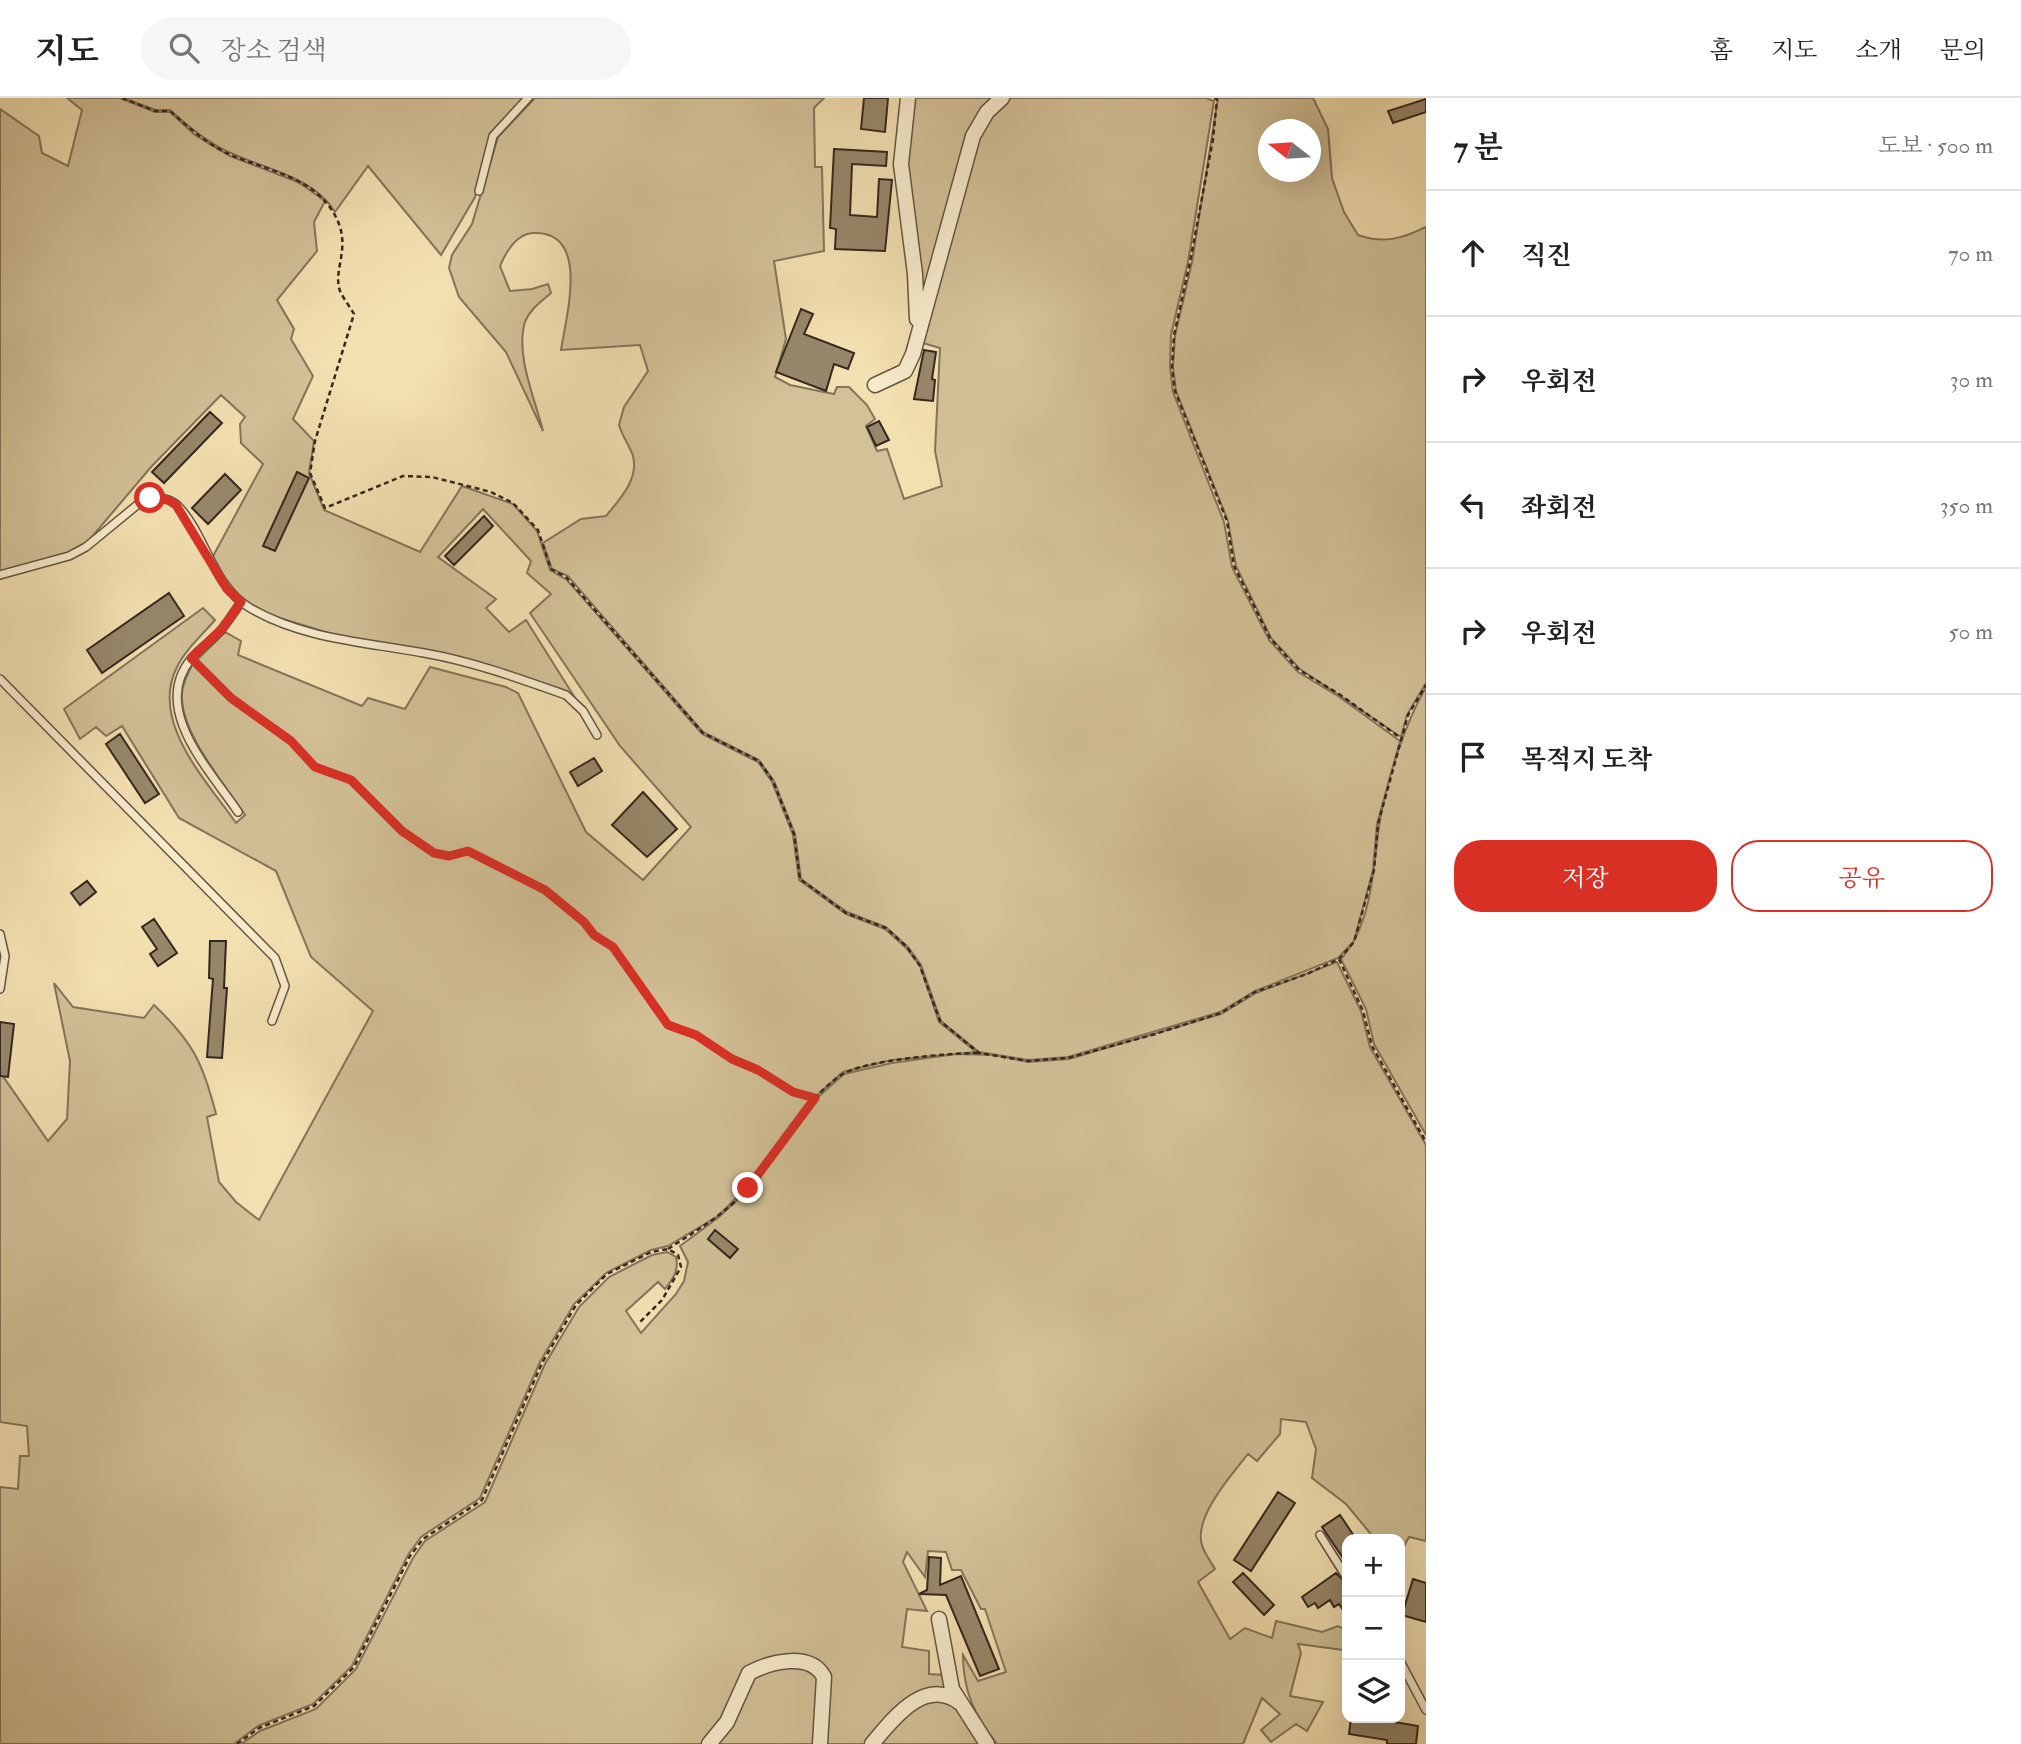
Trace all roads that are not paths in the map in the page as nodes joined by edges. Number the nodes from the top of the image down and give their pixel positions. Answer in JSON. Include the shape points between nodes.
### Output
{"nodes":[{"id":1,"x":528,"y":98,"type":"edge"},
{"id":2,"x":908,"y":98,"type":"edge"},
{"id":3,"x":1002,"y":98,"type":"edge"},
{"id":4,"x":479,"y":191,"type":"dead end"},
{"id":5,"x":913,"y":354,"type":"junction"},
{"id":6,"x":875,"y":385,"type":"dead end"},
{"id":7,"x":0,"y":575,"type":"edge"},
{"id":8,"x":241,"y":602,"type":"junction"},
{"id":9,"x":0,"y":679,"type":"edge"},
{"id":10,"x":597,"y":735,"type":"dead end"},
{"id":11,"x":237,"y":812,"type":"dead end"},
{"id":12,"x":0,"y":933,"type":"edge"},
{"id":13,"x":0,"y":989,"type":"edge"},
{"id":14,"x":272,"y":1021,"type":"dead end"},
{"id":15,"x":1320,"y":1535,"type":"dead end"},
{"id":16,"x":1342,"y":1570,"type":"edge"},
{"id":17,"x":939,"y":1619,"type":"dead end"},
{"id":18,"x":1405,"y":1670,"type":"edge"},
{"id":19,"x":964,"y":1706,"type":"junction"},
{"id":20,"x":1426,"y":1710,"type":"edge"},
{"id":21,"x":709,"y":1744,"type":"edge"},
{"id":22,"x":820,"y":1744,"type":"edge"},
{"id":23,"x":872,"y":1744,"type":"edge"},
{"id":24,"x":987,"y":1744,"type":"edge"}],
"edges":[{"from":1,"to":4,"type":"lane","via":[[493,136]]},
{"from":2,"to":5,"type":"street","via":[[901,164],[918,301]]},
{"from":3,"to":5,"type":"street","via":[[973,136]]},
{"from":5,"to":6,"type":"street","via":[[905,370]]},
{"from":7,"to":8,"type":"lane","via":[[69,556],[142,501],[159,498],[176,505],[227,589]]},
{"from":8,"to":10,"type":"lane","via":[[269,617],[327,636],[426,653],[566,695],[583,711]]},
{"from":8,"to":11,"type":"lane","via":[[222,629],[191,658],[176,692],[190,741]]},
{"from":9,"to":14,"type":"lane","via":[[275,958],[285,986]]},
{"from":12,"to":13,"type":"lane","via":[[5,956]]},
{"from":15,"to":16,"type":"lane"},
{"from":17,"to":19,"type":"street","via":[[952,1689]]},
{"from":18,"to":20,"type":"lane"},
{"from":19,"to":23,"type":"street","via":[[945,1694],[924,1696],[897,1716]]},
{"from":19,"to":24,"type":"street"},
{"from":21,"to":22,"type":"street","via":[[727,1723],[749,1673],[798,1661],[813,1664],[824,1677]]}]}
